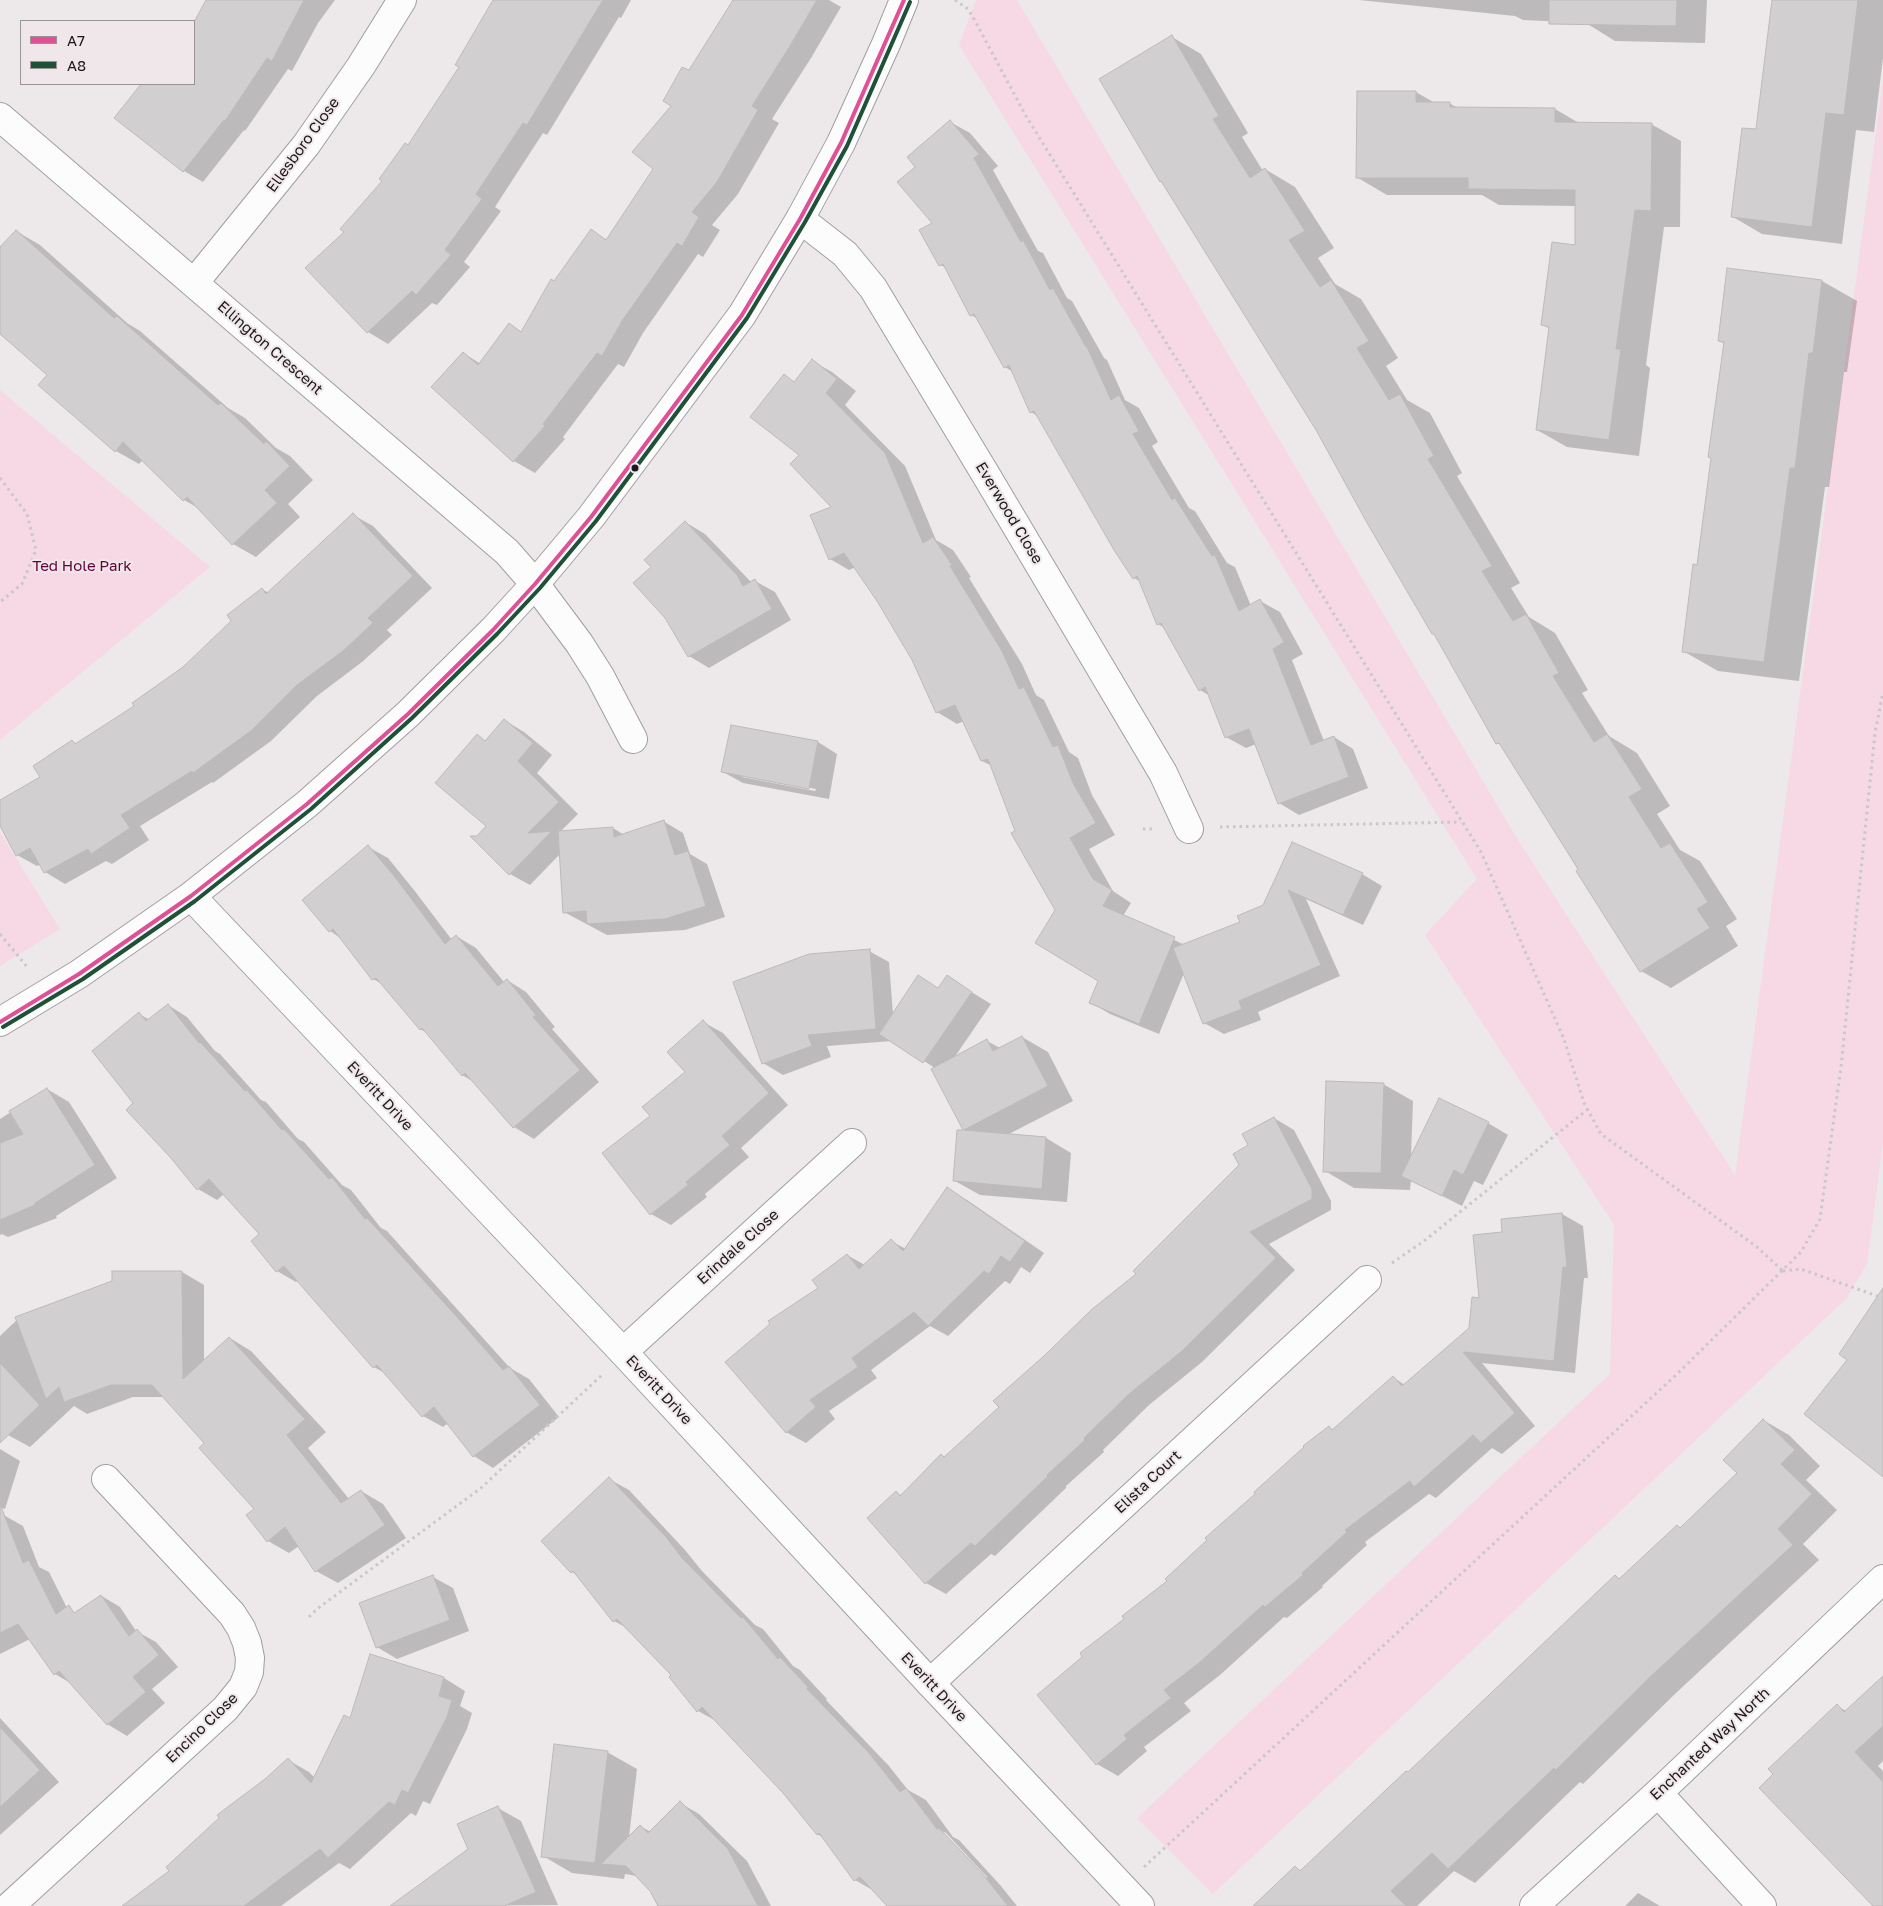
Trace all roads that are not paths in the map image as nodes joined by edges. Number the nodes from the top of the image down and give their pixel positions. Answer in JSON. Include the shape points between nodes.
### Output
{"nodes":[{"id":1,"x":402,"y":0,"type":"edge"},
{"id":2,"x":904,"y":0,"type":"edge"},
{"id":3,"x":0,"y":117,"type":"edge"},
{"id":4,"x":800,"y":219,"type":"junction"},
{"id":5,"x":194,"y":283,"type":"junction"},
{"id":6,"x":536,"y":584,"type":"junction"},
{"id":7,"x":633,"y":739,"type":"dead end"},
{"id":8,"x":1190,"y":828,"type":"dead end"},
{"id":9,"x":192,"y":896,"type":"junction"},
{"id":10,"x":0,"y":1022,"type":"edge"},
{"id":11,"x":852,"y":1143,"type":"dead end"},
{"id":12,"x":1367,"y":1280,"type":"road end"},
{"id":13,"x":623,"y":1352,"type":"junction"},
{"id":14,"x":106,"y":1479,"type":"dead end"},
{"id":15,"x":1883,"y":1579,"type":"edge"},
{"id":16,"x":930,"y":1683,"type":"junction"},
{"id":17,"x":1658,"y":1793,"type":"junction"},
{"id":18,"x":1135,"y":1887,"type":"edge"},
{"id":19,"x":10,"y":1906,"type":"edge"},
{"id":20,"x":1534,"y":1906,"type":"edge"},
{"id":21,"x":1762,"y":1906,"type":"edge"}],
"edges":[{"from":1,"to":5,"type":"street","name":"Ellesboro Close","via":[[306,145]]},
{"from":2,"to":4,"type":"street","via":[[841,143]]},
{"from":3,"to":5,"type":"street","name":"Ellington Crescent"},
{"from":4,"to":6,"type":"street","via":[[742,315],[597,510]]},
{"from":4,"to":8,"type":"street","name":"Everwood Close","via":[[845,254],[873,288],[1163,772]]},
{"from":5,"to":6,"type":"street","name":"Ellington Crescent","via":[[507,552]]},
{"from":6,"to":7,"type":"street","name":"Ellington Crescent","via":[[585,651]]},
{"from":6,"to":9,"type":"street","via":[[408,714],[307,804]]},
{"from":9,"to":10,"type":"street","via":[[78,974]]},
{"from":9,"to":13,"type":"street","name":"Everitt Drive"},
{"from":11,"to":13,"type":"street","name":"Erindale Close"},
{"from":12,"to":16,"type":"street","name":"Elista Court"},
{"from":13,"to":16,"type":"street","name":"Everitt Drive"},
{"from":14,"to":19,"type":"street","name":"Encino Close","via":[[232,1614],[248,1643],[248,1672],[244,1687],[225,1709]]},
{"from":15,"to":17,"type":"street","name":"Enchanted Way North"},
{"from":16,"to":18,"type":"street","name":"Everitt Drive"},
{"from":17,"to":20,"type":"street","name":"Enchanted Way North"},
{"from":17,"to":21,"type":"street"}]}
